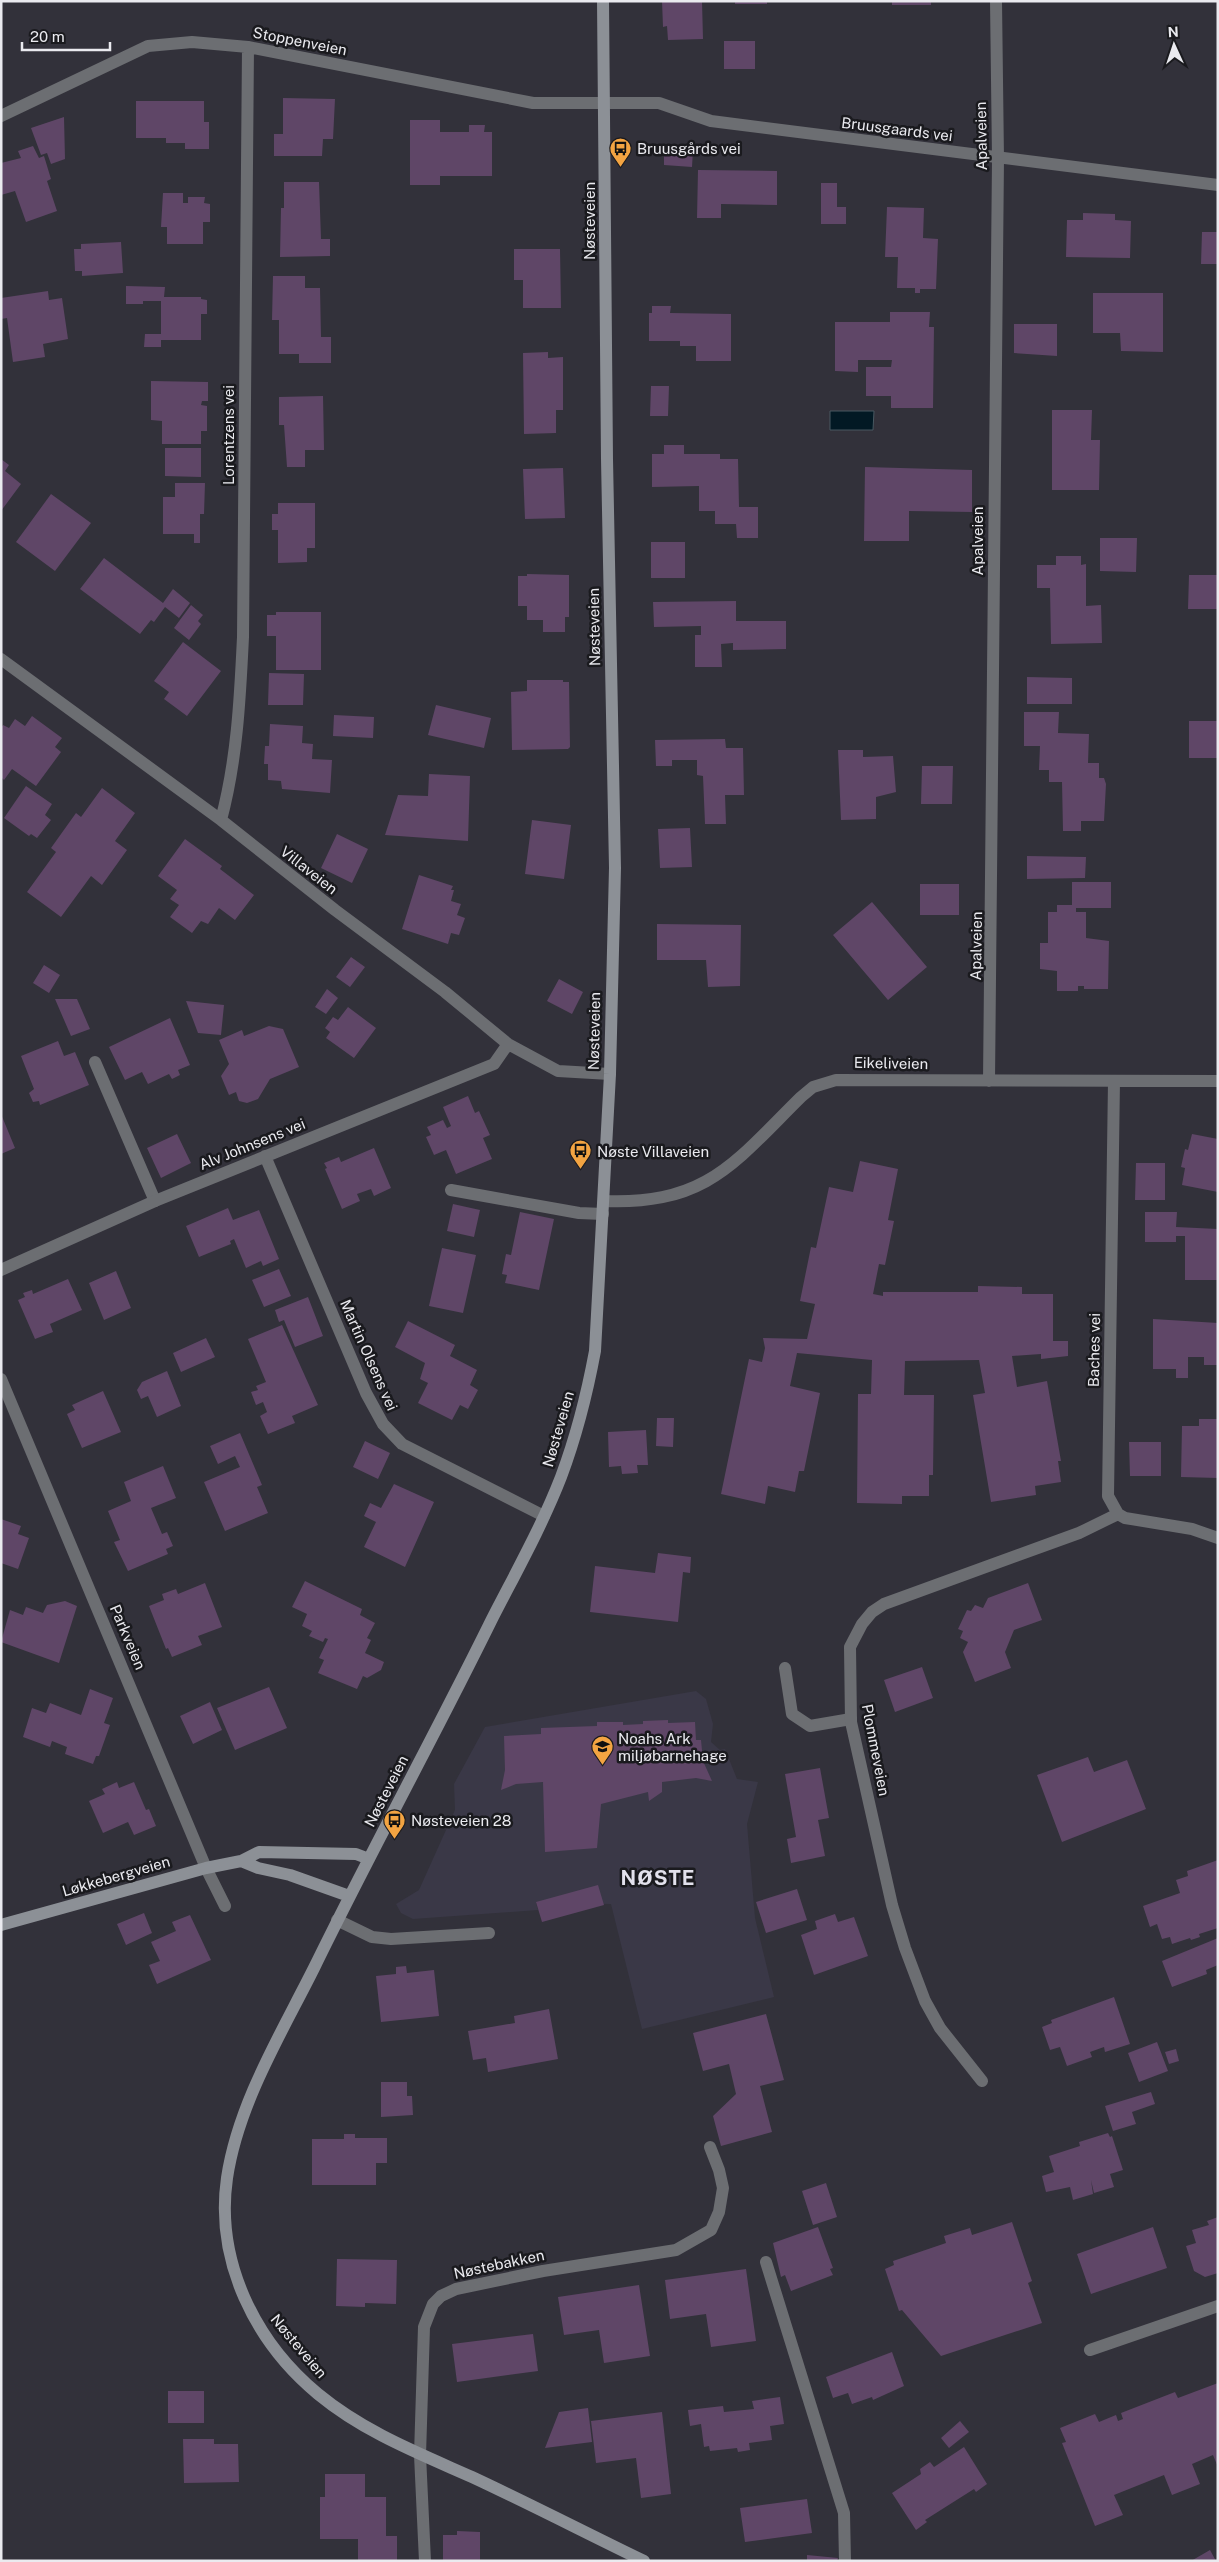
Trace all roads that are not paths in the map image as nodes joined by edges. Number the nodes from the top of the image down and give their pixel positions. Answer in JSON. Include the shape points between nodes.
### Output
{"nodes":[{"id":1,"x":603,"y":1,"type":"edge"},
{"id":2,"x":996,"y":1,"type":"edge"},
{"id":3,"x":248,"y":47,"type":"junction"},
{"id":4,"x":605,"y":102,"type":"junction"},
{"id":5,"x":1,"y":116,"type":"edge"},
{"id":6,"x":998,"y":159,"type":"junction"},
{"id":7,"x":1218,"y":186,"type":"edge"},
{"id":8,"x":1,"y":659,"type":"edge"},
{"id":9,"x":221,"y":820,"type":"junction"},
{"id":10,"x":508,"y":1044,"type":"junction"},
{"id":11,"x":94,"y":1062,"type":"dead end"},
{"id":12,"x":610,"y":1074,"type":"junction"},
{"id":13,"x":989,"y":1081,"type":"junction"},
{"id":14,"x":1114,"y":1081,"type":"junction"},
{"id":15,"x":1218,"y":1081,"type":"edge"},
{"id":16,"x":265,"y":1156,"type":"junction"},
{"id":17,"x":451,"y":1190,"type":"dead end"},
{"id":18,"x":155,"y":1201,"type":"junction"},
{"id":19,"x":604,"y":1201,"type":"junction"},
{"id":20,"x":603,"y":1214,"type":"junction"},
{"id":21,"x":1,"y":1270,"type":"edge"},
{"id":22,"x":1,"y":1380,"type":"edge"},
{"id":23,"x":1118,"y":1514,"type":"junction"},
{"id":24,"x":544,"y":1516,"type":"junction"},
{"id":25,"x":1218,"y":1538,"type":"edge"},
{"id":26,"x":785,"y":1668,"type":"dead end"},
{"id":27,"x":851,"y":1719,"type":"junction"},
{"id":28,"x":369,"y":1859,"type":"junction"},
{"id":29,"x":241,"y":1861,"type":"junction"},
{"id":30,"x":206,"y":1868,"type":"junction"},
{"id":31,"x":349,"y":1896,"type":"junction"},
{"id":32,"x":226,"y":1906,"type":"dead end"},
{"id":33,"x":337,"y":1920,"type":"junction"},
{"id":34,"x":1,"y":1925,"type":"edge"},
{"id":35,"x":489,"y":1933,"type":"dead end"},
{"id":36,"x":982,"y":2081,"type":"dead end"},
{"id":37,"x":710,"y":2147,"type":"dead end"},
{"id":38,"x":766,"y":2262,"type":"dead end"},
{"id":39,"x":1218,"y":2306,"type":"edge"},
{"id":40,"x":1090,"y":2350,"type":"dead end"},
{"id":41,"x":420,"y":2455,"type":"junction"},
{"id":42,"x":425,"y":2561,"type":"edge"},
{"id":43,"x":644,"y":2561,"type":"edge"},
{"id":44,"x":845,"y":2561,"type":"edge"}],
"edges":[{"from":1,"to":4,"type":"main road","name":"Nøsteveien"},
{"from":2,"to":6,"type":"street","name":"Apalveien"},
{"from":3,"to":4,"type":"street","name":"Stoppenveien","via":[[534,102]]},
{"from":3,"to":5,"type":"street","name":"Stoppenveien","via":[[192,42],[148,46]]},
{"from":3,"to":9,"type":"street","name":"Lorentzens vei","via":[[243,637],[234,764]]},
{"from":4,"to":6,"type":"street","name":"Bruusgaards vei","via":[[659,103],[711,122]]},
{"from":4,"to":12,"type":"main road","name":"Nøsteveien","via":[[607,459],[615,868]]},
{"from":6,"to":7,"type":"street","name":"Bruusgaards vei"},
{"from":6,"to":13,"type":"street","name":"Apalveien"},
{"from":8,"to":9,"type":"street","name":"Villaveien"},
{"from":9,"to":10,"type":"street","name":"Villaveien"},
{"from":10,"to":12,"type":"street","name":"Villaveien","via":[[558,1071]]},
{"from":10,"to":16,"type":"street","name":"Alv Johnsens vei","via":[[494,1064]]},
{"from":11,"to":18,"type":"street"},
{"from":12,"to":19,"type":"main road","name":"Nøsteveien"},
{"from":13,"to":14,"type":"street","name":"Eikeliveien"},
{"from":13,"to":19,"type":"street","name":"Eikeliveien","via":[[850,1079],[825,1082],[801,1097],[729,1167],[710,1180],[676,1194],[652,1199]]},
{"from":14,"to":15,"type":"street","name":"Eikeliveien"},
{"from":14,"to":23,"type":"street","name":"Baches vei","via":[[1107,1482],[1110,1502]]},
{"from":16,"to":18,"type":"street","name":"Alv Johnsens vei"},
{"from":16,"to":24,"type":"street","name":"Martin Olsens vei","via":[[366,1393],[383,1424],[402,1444]]},
{"from":17,"to":20,"type":"street","via":[[579,1213]]},
{"from":18,"to":21,"type":"street","name":"Alv Johnsens vei"},
{"from":19,"to":20,"type":"main road","name":"Nøsteveien"},
{"from":20,"to":24,"type":"main road","name":"Nøsteveien","via":[[590,1380],[568,1457]]},
{"from":22,"to":30,"type":"street","name":"Parkveien"},
{"from":23,"to":25,"type":"street","via":[[1125,1518],[1192,1529]]},
{"from":23,"to":27,"type":"street","name":"Plommeveien","via":[[1079,1533],[938,1582],[872,1612],[855,1634],[850,1648]]},
{"from":24,"to":28,"type":"main road","name":"Nøsteveien"},
{"from":26,"to":27,"type":"street","via":[[792,1714],[810,1726]]},
{"from":27,"to":36,"type":"street","name":"Plommeveien","via":[[892,1906],[905,1948],[925,2001],[940,2028]]},
{"from":28,"to":29,"type":"main road","name":"Løkkebergveien","via":[[356,1854],[259,1852]]},
{"from":28,"to":31,"type":"main road","name":"Nøsteveien"},
{"from":29,"to":30,"type":"main road","name":"Løkkebergveien"},
{"from":29,"to":31,"type":"main road"},
{"from":30,"to":32,"type":"street","name":"Parkveien"},
{"from":30,"to":34,"type":"main road","name":"Løkkebergveien"},
{"from":31,"to":33,"type":"main road","name":"Nøsteveien"},
{"from":33,"to":35,"type":"street","via":[[372,1937],[391,1939]]},
{"from":33,"to":41,"type":"main road","name":"Nøsteveien","via":[[240,2124],[225,2198],[229,2249],[243,2297],[263,2333],[293,2369],[317,2393],[360,2424]]},
{"from":37,"to":41,"type":"street","name":"Nøstebakken","via":[[722,2188],[719,2212],[711,2230],[676,2250],[543,2271],[456,2289],[440,2296],[433,2304],[424,2327]]},
{"from":38,"to":44,"type":"street","via":[[844,2513]]},
{"from":39,"to":40,"type":"street"},
{"from":41,"to":42,"type":"street","name":"Nøstebakken"},
{"from":41,"to":43,"type":"main road","name":"Nøsteveien","via":[[475,2478]]}]}
